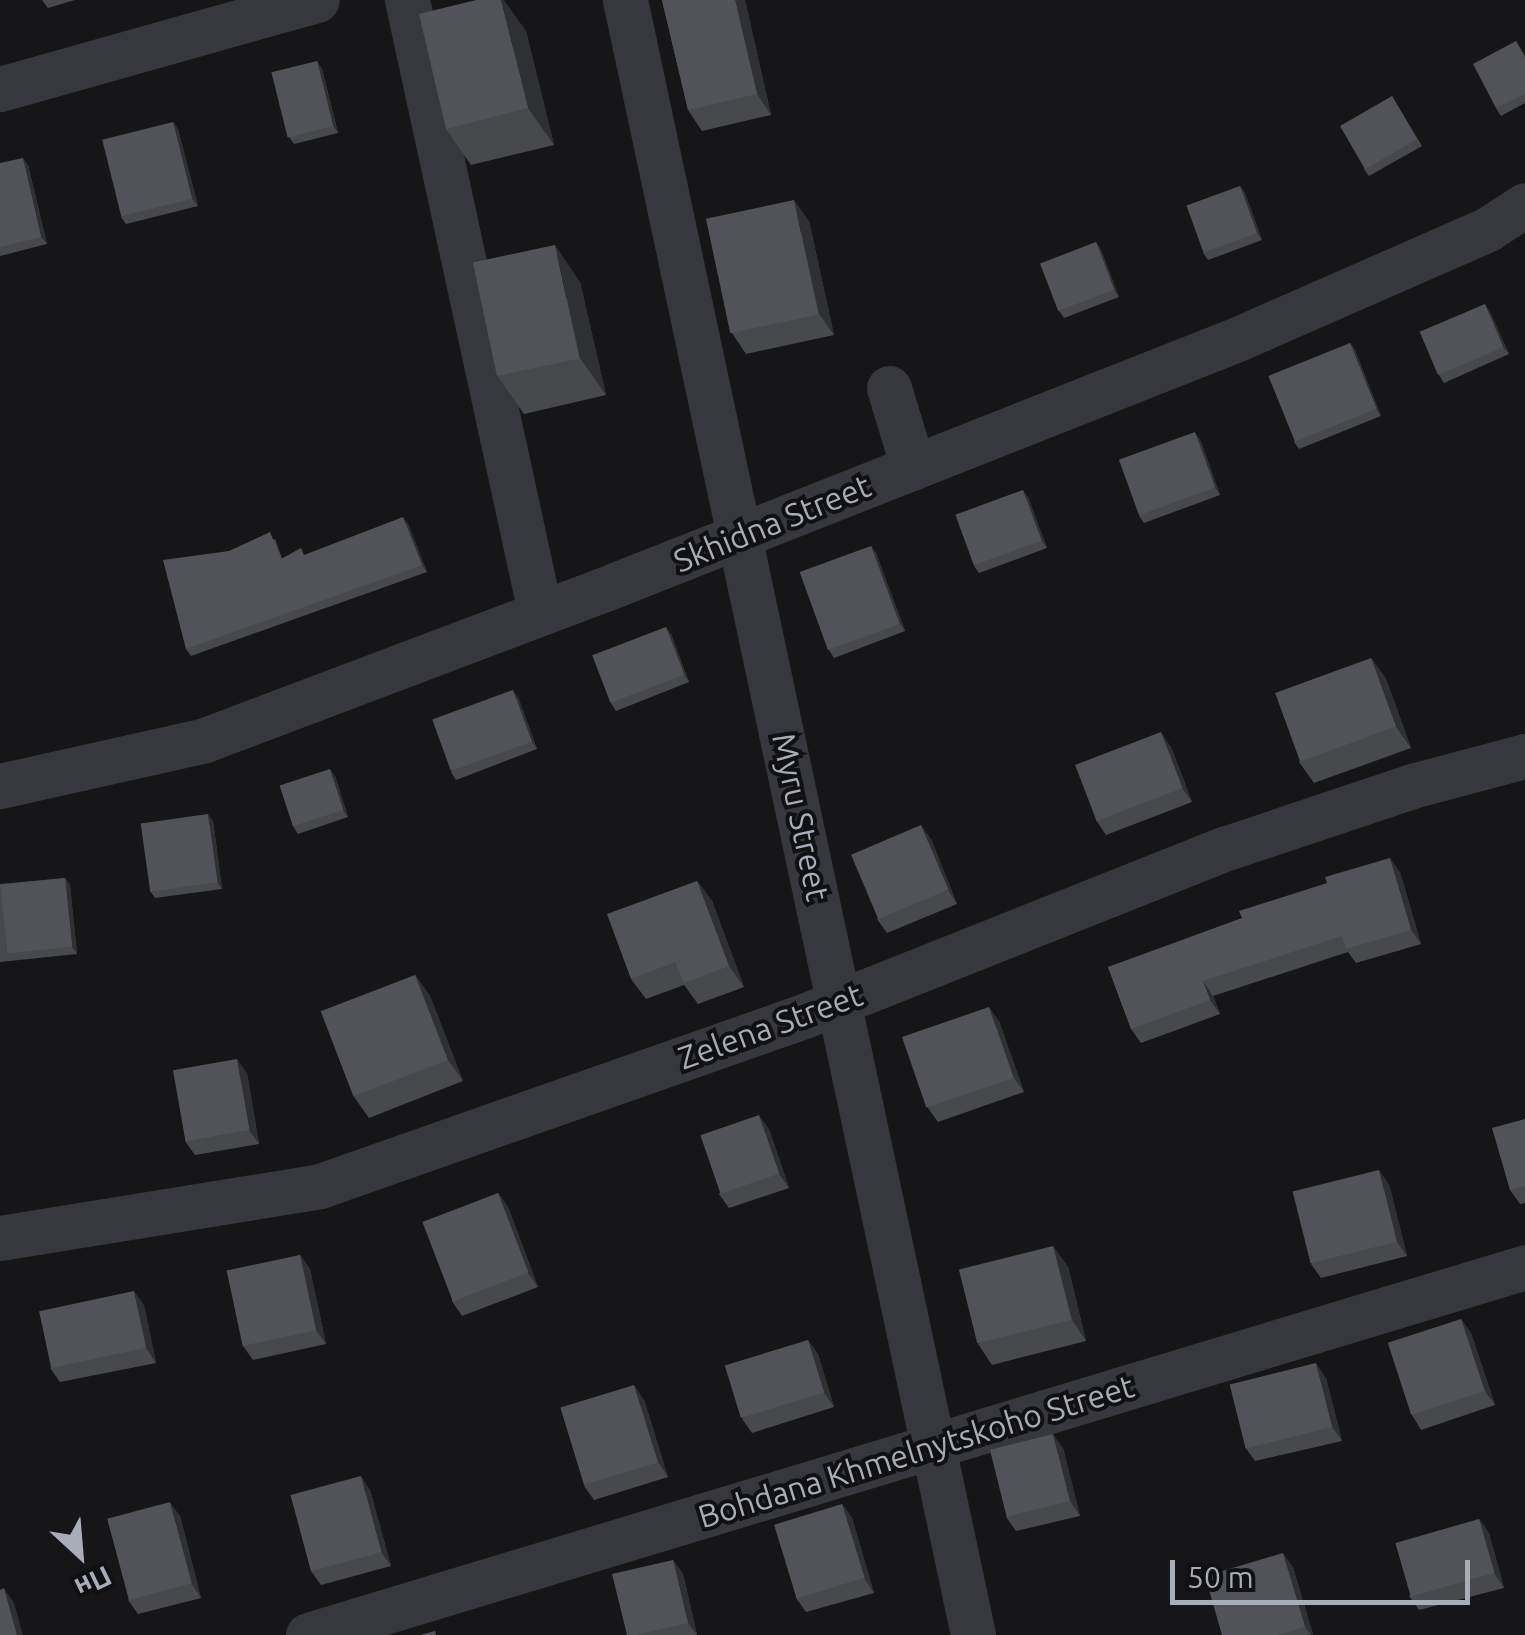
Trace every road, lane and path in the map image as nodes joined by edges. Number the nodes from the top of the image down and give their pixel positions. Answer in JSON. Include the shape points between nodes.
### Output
{"nodes":[{"id":1,"x":317,"y":0,"type":"edge"},
{"id":2,"x":407,"y":0,"type":"edge"},
{"id":3,"x":625,"y":0,"type":"edge"},
{"id":4,"x":0,"y":89,"type":"edge"},
{"id":5,"x":1525,"y":205,"type":"edge"},
{"id":6,"x":889,"y":388,"type":"dead end"},
{"id":7,"x":913,"y":467,"type":"junction"},
{"id":8,"x":741,"y":535,"type":"junction"},
{"id":9,"x":540,"y":612,"type":"junction"},
{"id":10,"x":1525,"y":756,"type":"edge"},
{"id":11,"x":0,"y":786,"type":"edge"},
{"id":12,"x":840,"y":1000,"type":"junction"},
{"id":13,"x":0,"y":1238,"type":"edge"},
{"id":14,"x":1525,"y":1267,"type":"edge"},
{"id":15,"x":933,"y":1446,"type":"junction"},
{"id":16,"x":308,"y":1635,"type":"edge"},
{"id":17,"x":973,"y":1635,"type":"edge"}],
"edges":[{"from":1,"to":4,"type":"street"},
{"from":2,"to":9,"type":"street"},
{"from":3,"to":8,"type":"street","name":"Myru Street"},
{"from":5,"to":7,"type":"street","name":"Skhidna Street","via":[[1488,228],[1240,338]]},
{"from":6,"to":7,"type":"street"},
{"from":7,"to":8,"type":"street","name":"Skhidna Street"},
{"from":8,"to":9,"type":"street","name":"Skhidna Street"},
{"from":8,"to":12,"type":"street","name":"Myru Street"},
{"from":9,"to":11,"type":"street","name":"Skhidna Street","via":[[205,740]]},
{"from":10,"to":12,"type":"street","name":"Zelena Street","via":[[1227,848]]},
{"from":12,"to":13,"type":"street","name":"Zelena Street","via":[[320,1186]]},
{"from":12,"to":15,"type":"street","name":"Myru Street"},
{"from":14,"to":15,"type":"street","name":"Bohdana Khmelnytskoho Street"},
{"from":15,"to":16,"type":"street","name":"Bohdana Khmelnytskoho Street"},
{"from":15,"to":17,"type":"street","name":"Myru Street"}]}
